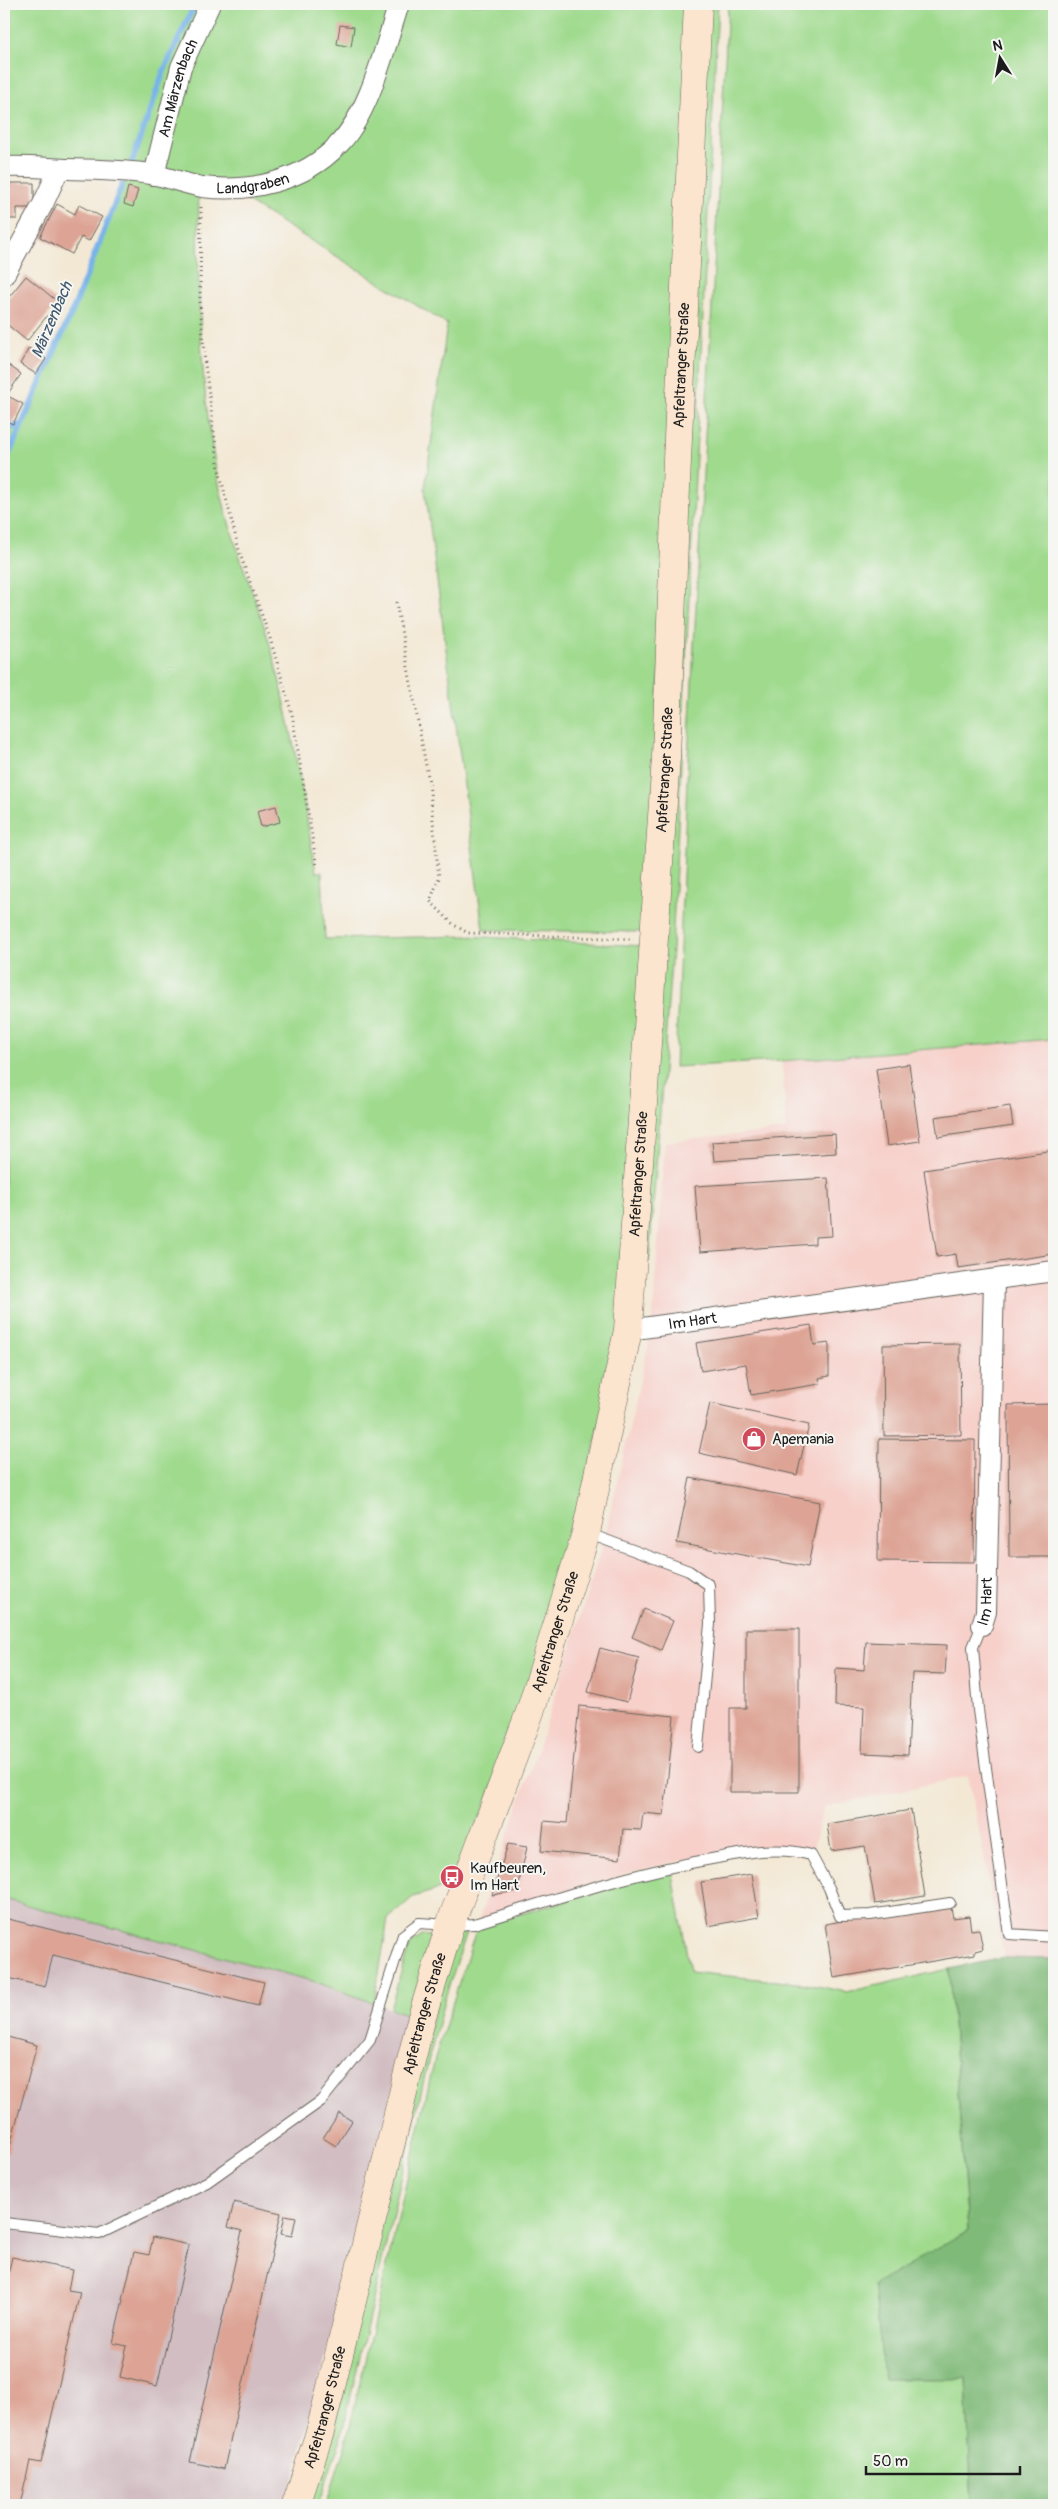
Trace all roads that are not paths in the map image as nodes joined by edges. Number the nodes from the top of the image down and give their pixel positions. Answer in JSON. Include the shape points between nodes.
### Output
{"nodes":[{"id":1,"x":210,"y":4,"type":"edge"},
{"id":2,"x":399,"y":4,"type":"edge"},
{"id":3,"x":698,"y":4,"type":"edge"},
{"id":4,"x":4,"y":167,"type":"edge"},
{"id":5,"x":59,"y":169,"type":"junction"},
{"id":6,"x":154,"y":175,"type":"junction"},
{"id":7,"x":4,"y":275,"type":"edge"},
{"id":8,"x":1054,"y":1271,"type":"edge"},
{"id":9,"x":994,"y":1281,"type":"junction"},
{"id":10,"x":628,"y":1330,"type":"junction"},
{"id":11,"x":586,"y":1533,"type":"junction"},
{"id":12,"x":982,"y":1625,"type":"joint"},
{"id":13,"x":698,"y":1748,"type":"dead end"},
{"id":14,"x":950,"y":1903,"type":"dead end"},
{"id":15,"x":450,"y":1925,"type":"junction"},
{"id":16,"x":1054,"y":1937,"type":"edge"},
{"id":17,"x":4,"y":2223,"type":"edge"},
{"id":18,"x":296,"y":2505,"type":"edge"}],
"edges":[{"from":1,"to":6,"type":"street","name":"Am Märzenbach","via":[[181,67]]},
{"from":2,"to":6,"type":"street","name":"Landgraben","via":[[360,114],[339,145],[308,169],[274,183],[233,189]]},
{"from":3,"to":10,"type":"street","name":"Apfeltranger Straße","via":[[666,758]]},
{"from":4,"to":5,"type":"street","name":"Landgraben"},
{"from":5,"to":6,"type":"street","name":"Landgraben"},
{"from":5,"to":7,"type":"street"},
{"from":8,"to":9,"type":"street","name":"Im Hart"},
{"from":9,"to":10,"type":"street","name":"Im Hart"},
{"from":9,"to":12,"type":"street","name":"Im Hart","via":[[986,1612]]},
{"from":10,"to":11,"type":"street","name":"Apfeltranger Straße"},
{"from":11,"to":13,"type":"lane","via":[[690,1571],[710,1585],[710,1624]]},
{"from":11,"to":15,"type":"street","name":"Apfeltranger Straße","via":[[530,1712]]},
{"from":12,"to":16,"type":"lane","name":"Im Hart","via":[[973,1647],[978,1710],[1009,1934]]},
{"from":14,"to":15,"type":"lane","via":[[870,1915],[840,1916],[811,1855],[794,1850],[753,1852],[671,1866],[474,1924]]},
{"from":15,"to":17,"type":"lane","via":[[419,1923],[403,1935],[370,2040],[321,2101],[207,2182],[99,2234]]},
{"from":15,"to":18,"type":"street","name":"Apfeltranger Straße","via":[[421,2020],[320,2432]]}]}
